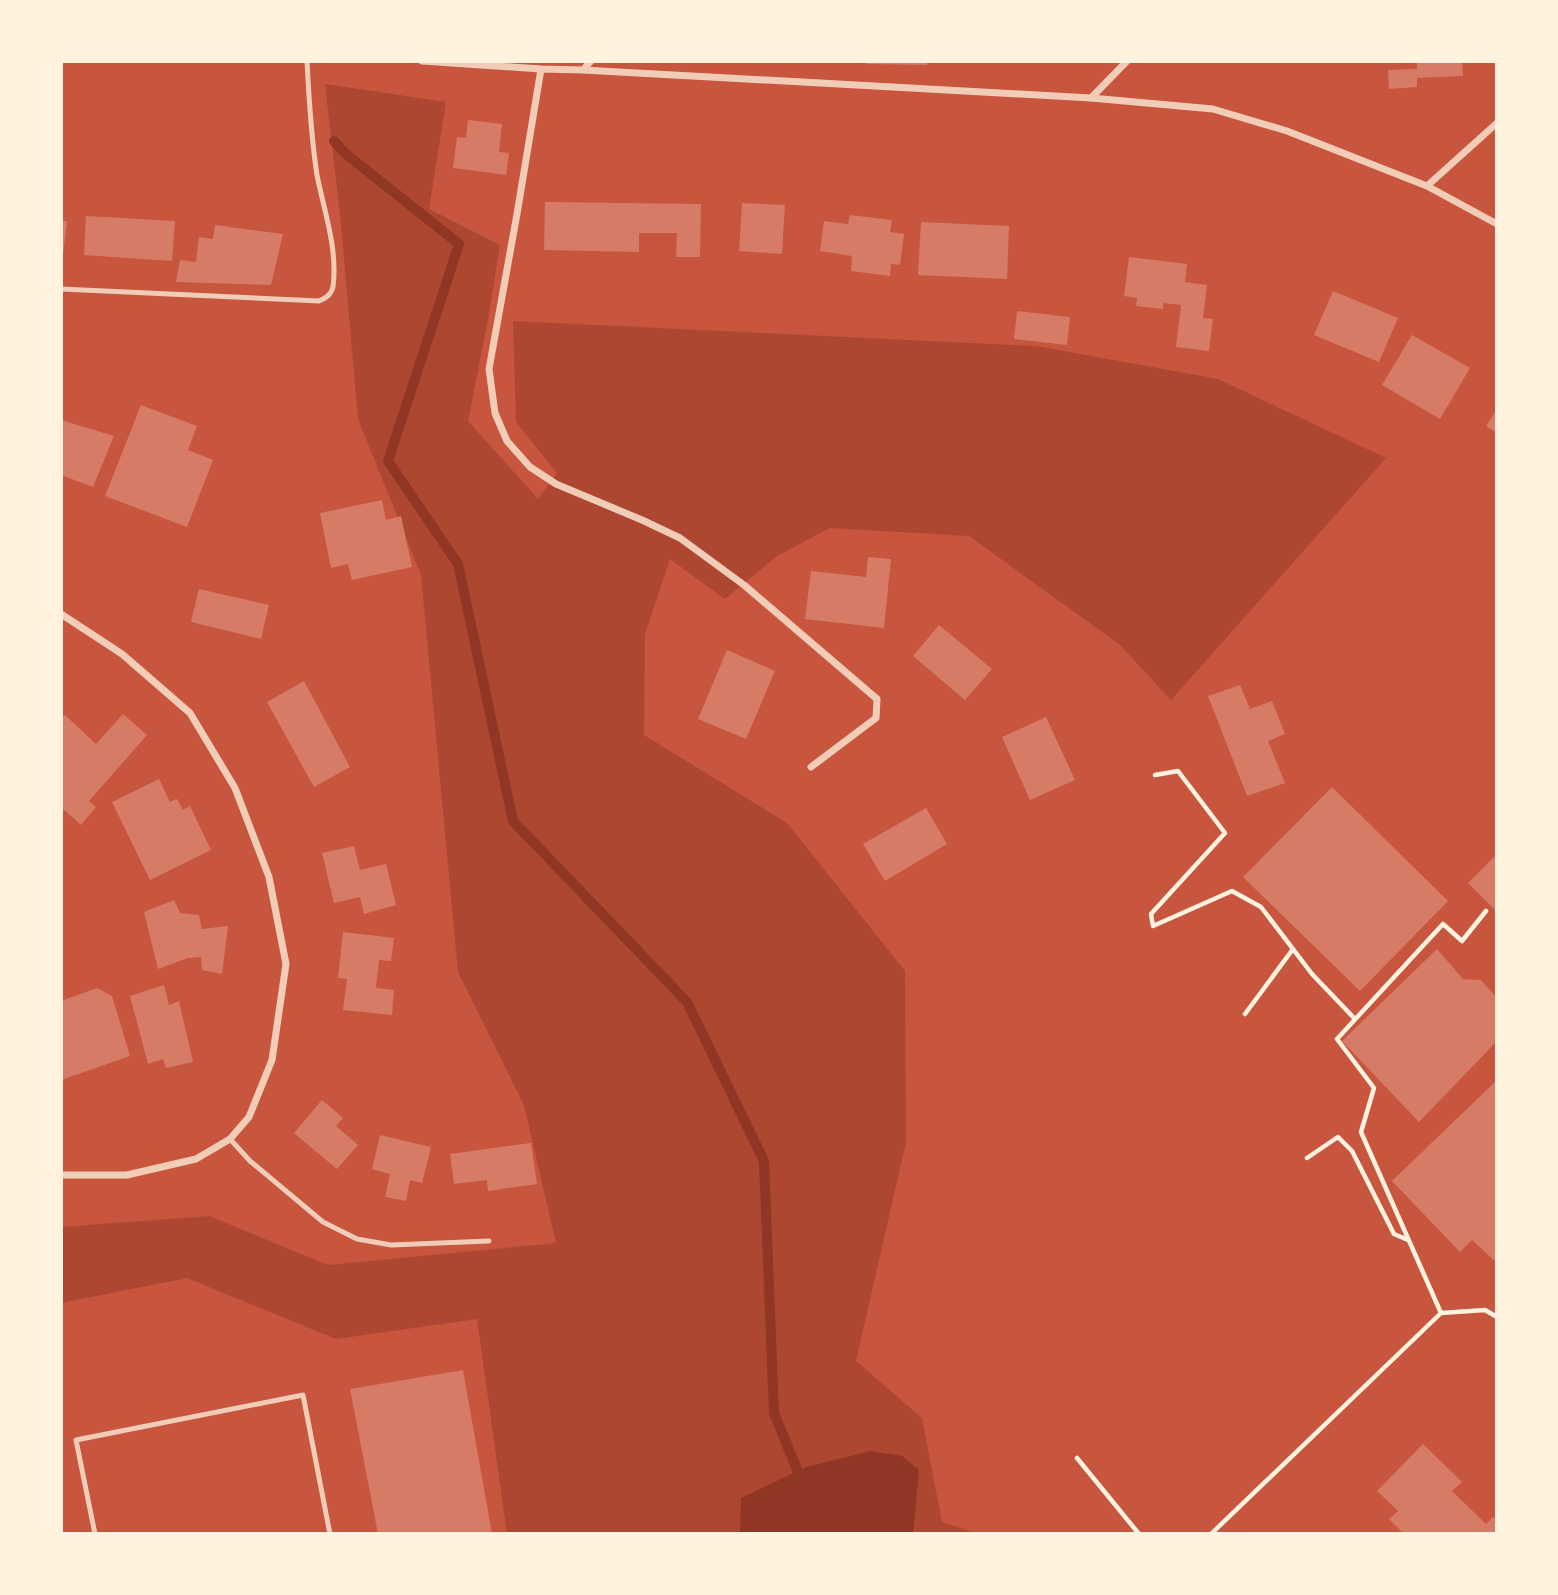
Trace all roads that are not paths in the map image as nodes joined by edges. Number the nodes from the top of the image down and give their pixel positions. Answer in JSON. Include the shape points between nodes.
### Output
{"nodes":[{"id":1,"x":307,"y":61,"type":"edge"},
{"id":2,"x":422,"y":61,"type":"edge"},
{"id":3,"x":591,"y":61,"type":"edge"},
{"id":4,"x":1128,"y":61,"type":"edge"},
{"id":5,"x":541,"y":69,"type":"junction"},
{"id":6,"x":583,"y":70,"type":"junction"},
{"id":7,"x":1090,"y":98,"type":"junction"},
{"id":8,"x":1497,"y":124,"type":"edge"},
{"id":9,"x":1427,"y":186,"type":"junction"},
{"id":10,"x":1497,"y":224,"type":"edge"},
{"id":11,"x":61,"y":289,"type":"edge"},
{"id":12,"x":61,"y":614,"type":"edge"},
{"id":13,"x":811,"y":767,"type":"dead end"},
{"id":14,"x":230,"y":1139,"type":"junction"},
{"id":15,"x":61,"y":1175,"type":"edge"},
{"id":16,"x":489,"y":1241,"type":"dead end"},
{"id":17,"x":94,"y":1534,"type":"edge"},
{"id":18,"x":330,"y":1534,"type":"edge"}],
"edges":[{"from":1,"to":11,"type":"lane","via":[[310,124],[334,258],[332,290],[327,298]]},
{"from":2,"to":5,"type":"street"},
{"from":3,"to":6,"type":"street"},
{"from":4,"to":7,"type":"street"},
{"from":5,"to":6,"type":"street"},
{"from":5,"to":13,"type":"street","via":[[489,369],[495,413],[507,441],[530,467],[556,484],[680,538],[744,585],[877,699],[876,718]]},
{"from":6,"to":7,"type":"street"},
{"from":7,"to":9,"type":"street","via":[[1213,109],[1287,131]]},
{"from":8,"to":9,"type":"street"},
{"from":9,"to":10,"type":"street"},
{"from":12,"to":14,"type":"street","via":[[122,654],[190,713],[235,788],[269,877],[286,964],[272,1060],[249,1117]]},
{"from":14,"to":15,"type":"street","via":[[196,1159],[127,1175]]},
{"from":14,"to":16,"type":"lane","via":[[323,1222],[358,1239],[391,1245]]},
{"from":17,"to":18,"type":"lane","via":[[76,1440],[303,1395]]}]}
